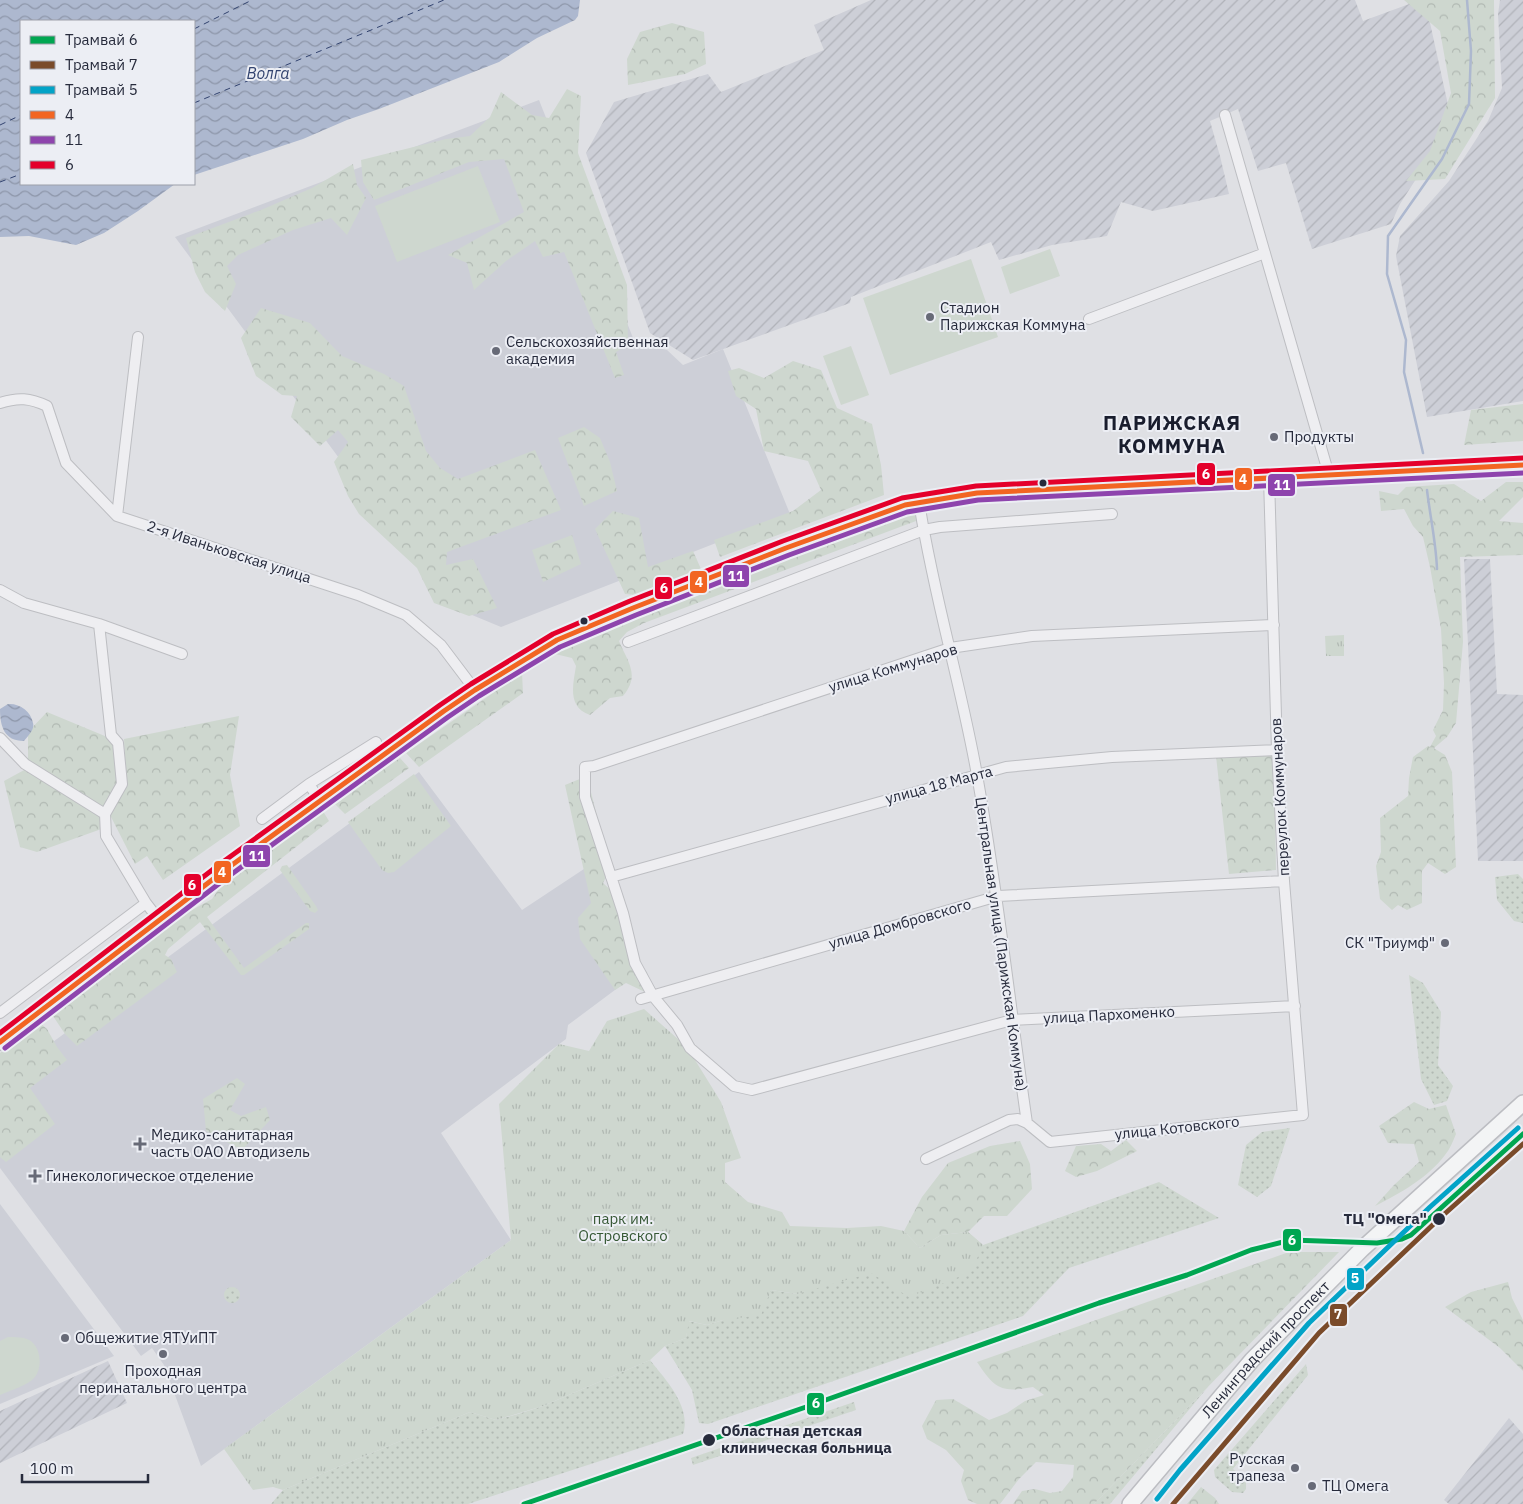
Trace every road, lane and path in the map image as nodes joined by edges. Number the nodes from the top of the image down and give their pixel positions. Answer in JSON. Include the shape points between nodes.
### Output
{"nodes":[{"id":1,"x":1225,"y":115,"type":"dead end"},
{"id":2,"x":1265,"y":254,"type":"junction"},
{"id":3,"x":1089,"y":319,"type":"dead end"},
{"id":4,"x":138,"y":337,"type":"dead end"},
{"id":5,"x":4,"y":401,"type":"edge"},
{"id":6,"x":1523,"y":465,"type":"edge"},
{"id":7,"x":1330,"y":475,"type":"junction"},
{"id":8,"x":1269,"y":478,"type":"junction"},
{"id":9,"x":919,"y":502,"type":"junction"},
{"id":10,"x":1112,"y":514,"type":"dead end"},
{"id":11,"x":118,"y":516,"type":"junction"},
{"id":12,"x":924,"y":530,"type":"junction"},
{"id":13,"x":0,"y":590,"type":"edge"},
{"id":14,"x":99,"y":624,"type":"junction"},
{"id":15,"x":1274,"y":625,"type":"junction"},
{"id":16,"x":628,"y":642,"type":"dead end"},
{"id":17,"x":950,"y":648,"type":"junction"},
{"id":18,"x":182,"y":654,"type":"dead end"},
{"id":19,"x":475,"y":690,"type":"junction"},
{"id":20,"x":0,"y":738,"type":"edge"},
{"id":21,"x":376,"y":742,"type":"dead end"},
{"id":22,"x":1277,"y":750,"type":"junction"},
{"id":23,"x":977,"y":774,"type":"junction"},
{"id":24,"x":309,"y":784,"type":"junction"},
{"id":25,"x":320,"y":801,"type":"junction"},
{"id":26,"x":105,"y":814,"type":"junction"},
{"id":27,"x":262,"y":819,"type":"dead end"},
{"id":28,"x":611,"y":877,"type":"junction"},
{"id":29,"x":1284,"y":881,"type":"junction"},
{"id":30,"x":998,"y":896,"type":"junction"},
{"id":31,"x":146,"y":903,"type":"junction"},
{"id":32,"x":159,"y":920,"type":"junction"},
{"id":33,"x":653,"y":996,"type":"junction"},
{"id":34,"x":641,"y":999,"type":"dead end"},
{"id":35,"x":1295,"y":1006,"type":"junction"},
{"id":36,"x":0,"y":1013,"type":"edge"},
{"id":37,"x":1012,"y":1020,"type":"junction"},
{"id":38,"x":0,"y":1042,"type":"edge"},
{"id":39,"x":1522,"y":1105,"type":"edge"},
{"id":40,"x":1303,"y":1115,"type":"joint"},
{"id":41,"x":1027,"y":1123,"type":"junction"},
{"id":42,"x":926,"y":1159,"type":"dead end"},
{"id":43,"x":1130,"y":1504,"type":"edge"}],
"edges":[{"from":1,"to":2,"type":"street"},
{"from":2,"to":3,"type":"street"},
{"from":2,"to":7,"type":"street"},
{"from":4,"to":11,"type":"street"},
{"from":5,"to":11,"type":"street","name":"2-я Иваньковская улица","via":[[33,399],[47,406],[66,463]]},
{"from":6,"to":7,"type":"main road"},
{"from":7,"to":8,"type":"main road"},
{"from":8,"to":9,"type":"main road","via":[[977,493]]},
{"from":8,"to":15,"type":"street","name":"переулок Коммунаров"},
{"from":9,"to":12,"type":"street","name":"Центральная улица (Парижская Коммуна)"},
{"from":9,"to":19,"type":"main road","via":[[786,548],[612,616],[557,640]]},
{"from":10,"to":12,"type":"street"},
{"from":11,"to":19,"type":"street","name":"2-я Иваньковская улица","via":[[358,595],[406,615],[440,645]]},
{"from":12,"to":16,"type":"street"},
{"from":12,"to":17,"type":"street","name":"Центральная улица (Парижская Коммуна)"},
{"from":13,"to":14,"type":"street","via":[[24,603]]},
{"from":14,"to":18,"type":"street"},
{"from":14,"to":26,"type":"street","via":[[111,735],[118,743],[122,784]]},
{"from":15,"to":17,"type":"street","name":"улица Коммунаров","via":[[1032,636]]},
{"from":15,"to":22,"type":"street","name":"переулок Коммунаров"},
{"from":17,"to":23,"type":"street","name":"Центральная улица (Парижская Коммуна)"},
{"from":17,"to":28,"type":"street","name":"улица Коммунаров","via":[[585,767],[585,797]]},
{"from":19,"to":25,"type":"main road"},
{"from":20,"to":26,"type":"street","via":[[25,764]]},
{"from":21,"to":24,"type":"street"},
{"from":22,"to":23,"type":"street","name":"улица 18 Марта","via":[[1112,757],[1006,766]]},
{"from":22,"to":29,"type":"street","name":"переулок Коммунаров"},
{"from":23,"to":28,"type":"street","name":"улица 18 Марта"},
{"from":23,"to":30,"type":"street","name":"Центральная улица (Парижская Коммуна)"},
{"from":24,"to":25,"type":"street"},
{"from":24,"to":27,"type":"street"},
{"from":25,"to":32,"type":"main road"},
{"from":26,"to":31,"type":"street","via":[[106,836]]},
{"from":28,"to":33,"type":"street","via":[[635,964]]},
{"from":29,"to":30,"type":"street","name":"улица Домбровского"},
{"from":29,"to":35,"type":"street","name":"переулок Коммунаров"},
{"from":30,"to":33,"type":"street","name":"улица Домбровского"},
{"from":30,"to":37,"type":"street","name":"Центральная улица (Парижская Коммуна)"},
{"from":31,"to":32,"type":"street"},
{"from":31,"to":36,"type":"street"},
{"from":32,"to":38,"type":"main road"},
{"from":33,"to":34,"type":"street","name":"улица Домбровского"},
{"from":33,"to":37,"type":"street","name":"улица Пархоменко","via":[[677,1025],[690,1048],[734,1086],[752,1090]]},
{"from":35,"to":37,"type":"street","name":"улица Пархоменко"},
{"from":35,"to":40,"type":"street","name":"переулок Коммунаров"},
{"from":37,"to":41,"type":"street","name":"Центральная улица (Парижская Коммуна)"},
{"from":39,"to":43,"type":"main road","name":"Ленинградский проспект","via":[[1362,1249],[1252,1360]]},
{"from":40,"to":41,"type":"street","name":"улица Котовского","via":[[1050,1142]]},
{"from":41,"to":42,"type":"street","via":[[1009,1120]]}]}
